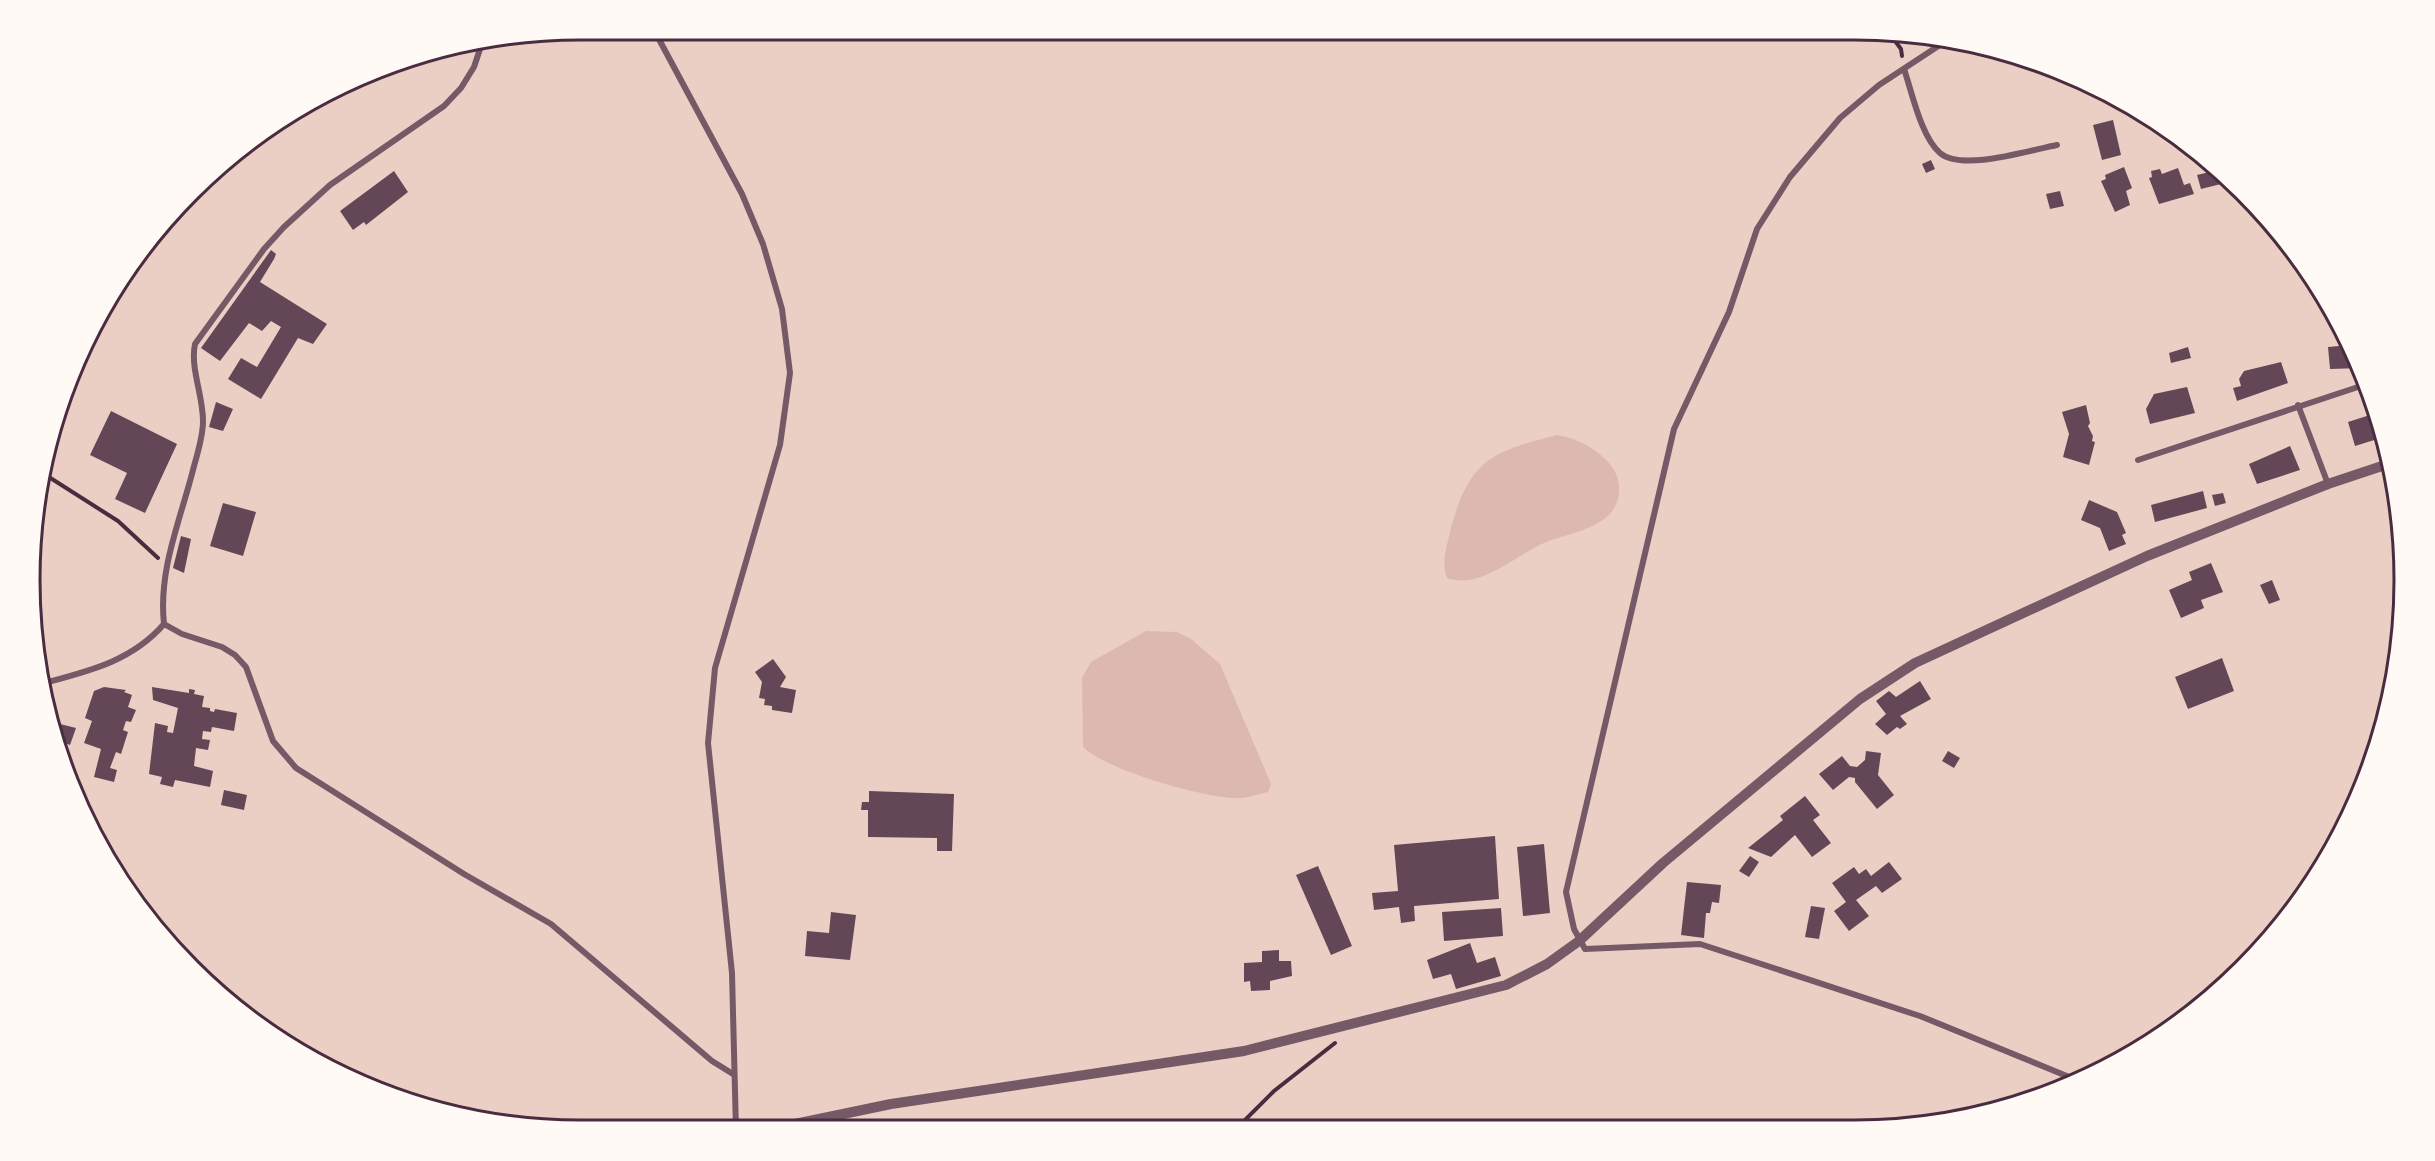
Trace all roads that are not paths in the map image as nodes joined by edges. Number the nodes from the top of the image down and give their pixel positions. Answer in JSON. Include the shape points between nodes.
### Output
{"nodes":[{"id":1,"x":659,"y":40,"type":"edge"},
{"id":2,"x":1937,"y":47,"type":"edge"},
{"id":3,"x":480,"y":50,"type":"edge"},
{"id":4,"x":1904,"y":69,"type":"junction"},
{"id":5,"x":2057,"y":145,"type":"dead end"},
{"id":6,"x":2358,"y":387,"type":"edge"},
{"id":7,"x":2298,"y":405,"type":"junction"},
{"id":8,"x":2138,"y":460,"type":"dead end"},
{"id":9,"x":2382,"y":466,"type":"edge"},
{"id":10,"x":2328,"y":484,"type":"junction"},
{"id":11,"x":164,"y":624,"type":"junction"},
{"id":12,"x":50,"y":681,"type":"edge"},
{"id":13,"x":1579,"y":941,"type":"junction"},
{"id":14,"x":733,"y":1074,"type":"junction"},
{"id":15,"x":2067,"y":1076,"type":"edge"},
{"id":16,"x":735,"y":1120,"type":"edge"},
{"id":17,"x":813,"y":1120,"type":"edge"}],
"edges":[{"from":1,"to":14,"type":"street","via":[[742,194],[763,244],[782,309],[790,373],[780,445],[715,668],[710,709],[708,743],[732,973]]},
{"from":2,"to":4,"type":"street"},
{"from":3,"to":11,"type":"street","via":[[474,68],[444,106],[330,185],[284,227],[195,344],[193,356],[203,422],[186,502],[166,566]]},
{"from":4,"to":5,"type":"street","via":[[1927,135],[1940,154],[1962,161]]},
{"from":4,"to":13,"type":"street","via":[[1840,118],[1790,177],[1757,229],[1729,312],[1674,429],[1566,892]]},
{"from":6,"to":7,"type":"street"},
{"from":7,"to":8,"type":"street"},
{"from":7,"to":10,"type":"street"},
{"from":9,"to":10,"type":"street"},
{"from":10,"to":13,"type":"street","via":[[2147,556],[1892,677],[1860,699],[1663,863]]},
{"from":11,"to":12,"type":"street","via":[[135,651],[91,670]]},
{"from":11,"to":14,"type":"street","via":[[222,647],[246,667],[273,741],[296,768],[551,924],[712,1061]]},
{"from":13,"to":15,"type":"street","via":[[1585,949],[1700,944],[1920,1016]]},
{"from":13,"to":17,"type":"street","via":[[1547,964],[1506,985],[1244,1052],[891,1104]]},
{"from":14,"to":16,"type":"street"}]}
